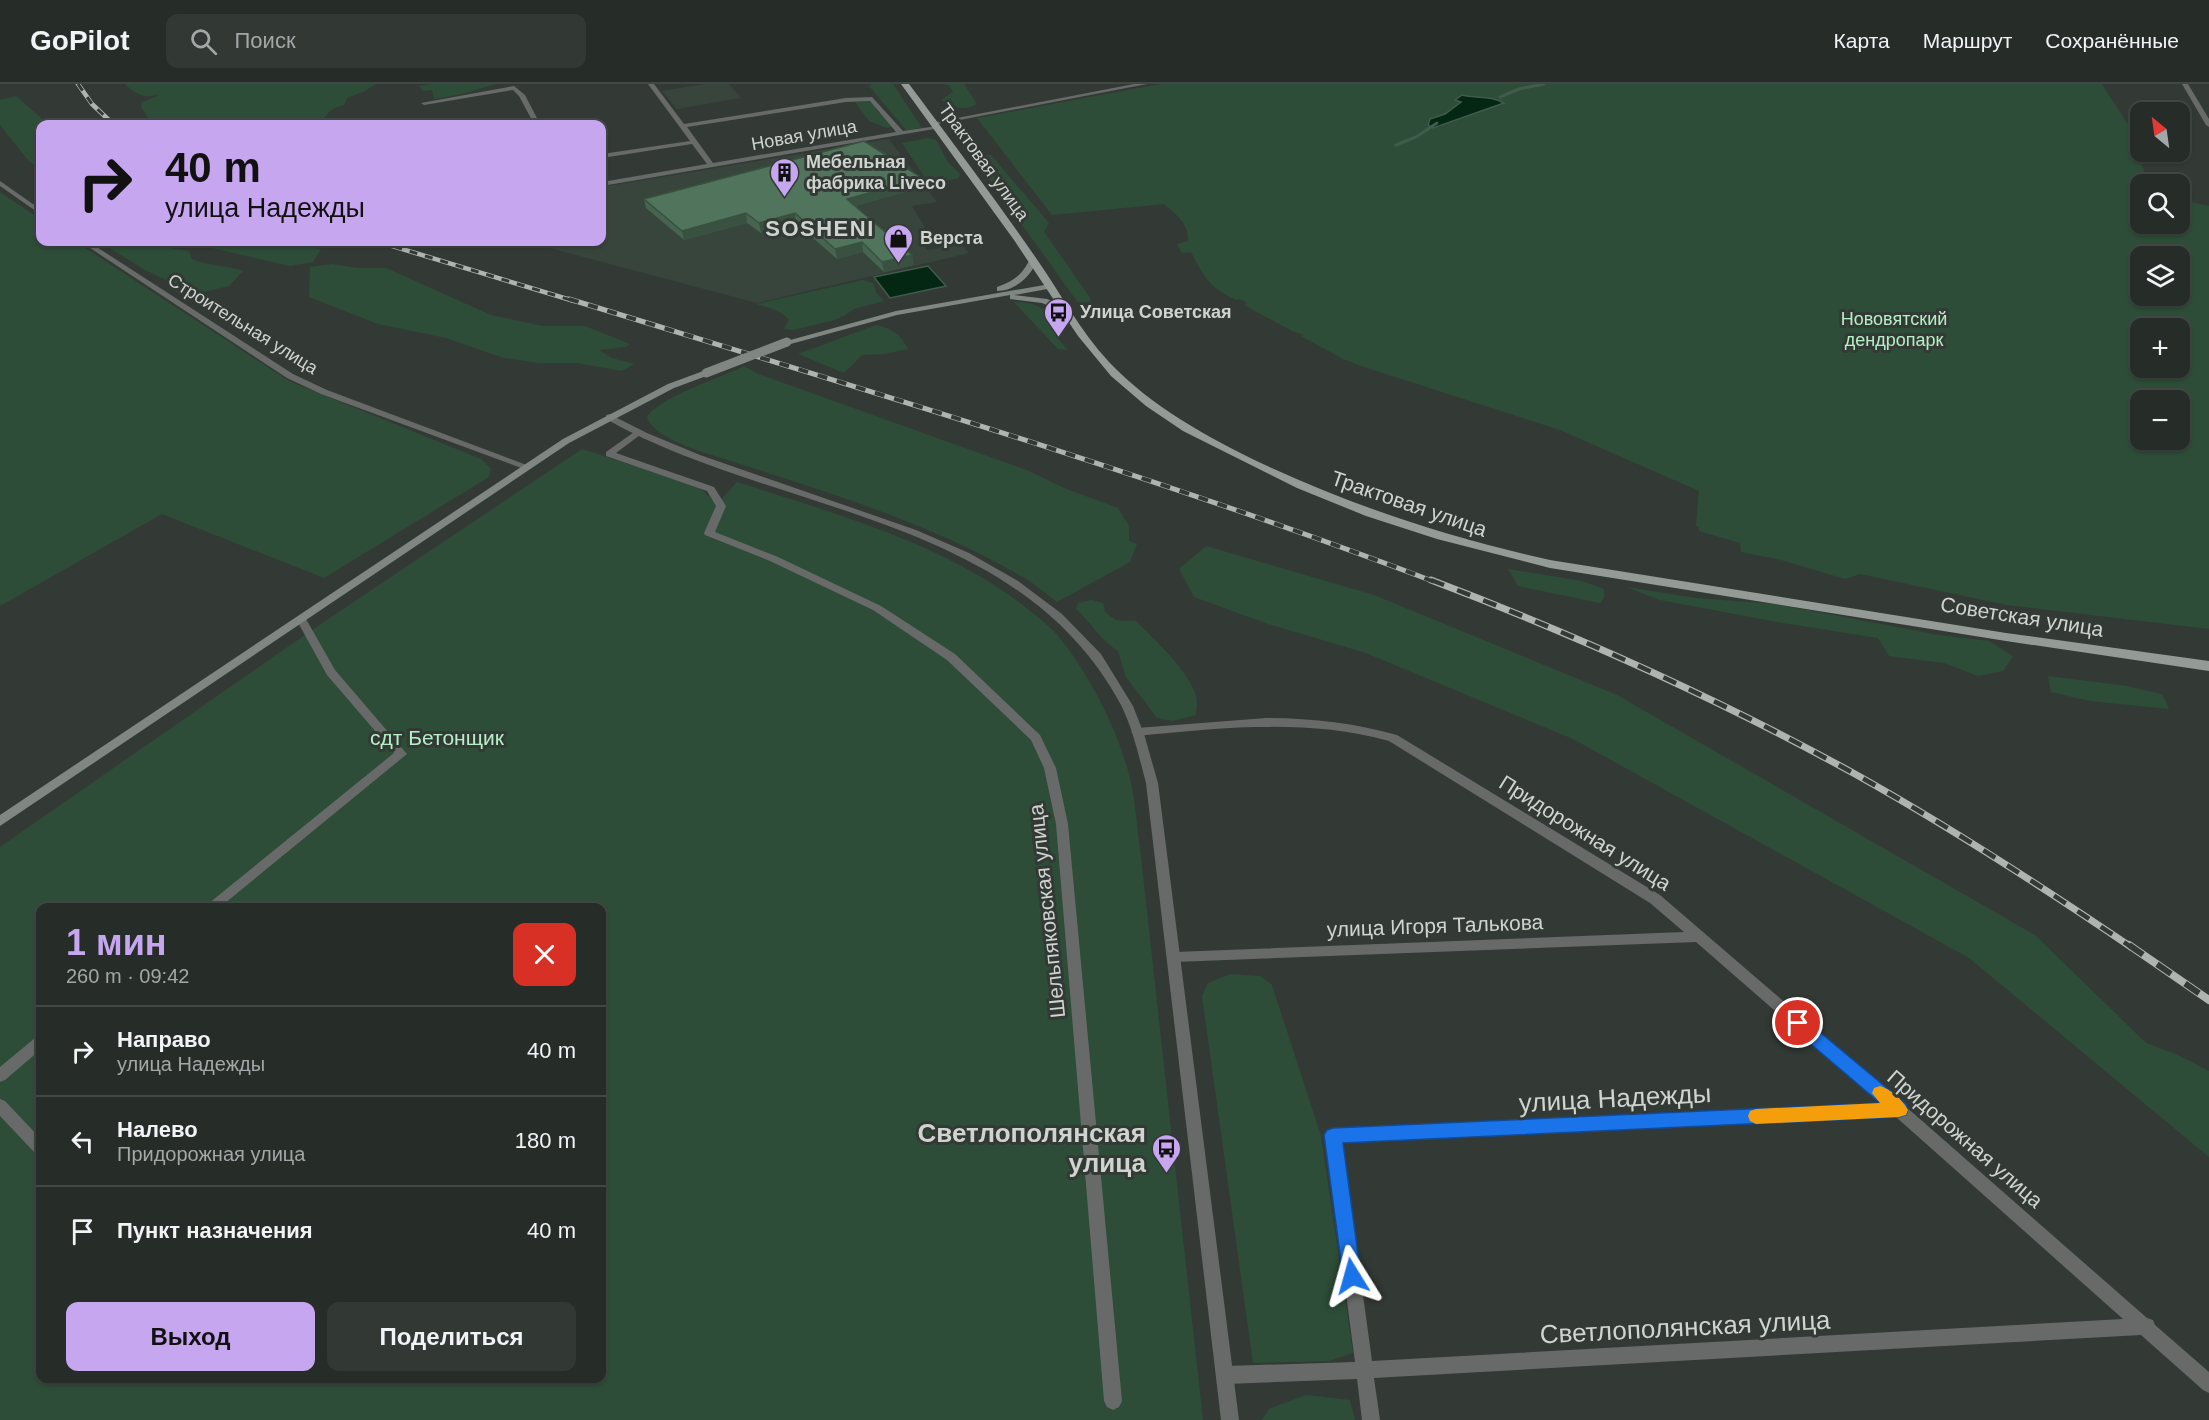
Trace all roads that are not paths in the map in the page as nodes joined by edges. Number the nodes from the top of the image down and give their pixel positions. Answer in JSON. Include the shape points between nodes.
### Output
{"nodes":[{"id":1,"x":651,"y":84,"type":"edge"},
{"id":2,"x":905,"y":84,"type":"edge"},
{"id":3,"x":1144,"y":84,"type":"edge"},
{"id":4,"x":2185,"y":84,"type":"edge"},
{"id":5,"x":424,"y":103,"type":"dead end"},
{"id":6,"x":535,"y":120,"type":"edge"},
{"id":7,"x":2209,"y":124,"type":"edge"},
{"id":8,"x":683,"y":126,"type":"junction"},
{"id":9,"x":936,"y":126,"type":"junction"},
{"id":10,"x":901,"y":133,"type":"junction"},
{"id":11,"x":695,"y":142,"type":"junction"},
{"id":12,"x":606,"y":155,"type":"edge"},
{"id":13,"x":712,"y":166,"type":"junction"},
{"id":14,"x":0,"y":183,"type":"edge"},
{"id":15,"x":606,"y":183,"type":"edge"},
{"id":16,"x":36,"y":209,"type":"edge"},
{"id":17,"x":91,"y":246,"type":"edge"},
{"id":18,"x":1033,"y":261,"type":"junction"},
{"id":19,"x":1050,"y":286,"type":"junction"},
{"id":20,"x":970,"y":298,"type":"junction"},
{"id":21,"x":1068,"y":312,"type":"junction"},
{"id":22,"x":609,"y":417,"type":"junction"},
{"id":23,"x":637,"y":433,"type":"junction"},
{"id":24,"x":527,"y":467,"type":"junction"},
{"id":25,"x":1829,"y":608,"type":"joint"},
{"id":26,"x":301,"y":619,"type":"junction"},
{"id":27,"x":2209,"y":666,"type":"edge"},
{"id":28,"x":1137,"y":732,"type":"junction"},
{"id":29,"x":0,"y":821,"type":"edge"},
{"id":30,"x":215,"y":903,"type":"edge"},
{"id":31,"x":1697,"y":937,"type":"junction"},
{"id":32,"x":1175,"y":957,"type":"junction"},
{"id":33,"x":36,"y":1045,"type":"edge"},
{"id":34,"x":0,"y":1076,"type":"edge"},
{"id":35,"x":0,"y":1106,"type":"edge"},
{"id":36,"x":1899,"y":1110,"type":"junction"},
{"id":37,"x":36,"y":1144,"type":"edge"},
{"id":38,"x":2147,"y":1326,"type":"junction"},
{"id":39,"x":1365,"y":1370,"type":"junction"},
{"id":40,"x":1226,"y":1375,"type":"junction"},
{"id":41,"x":2209,"y":1384,"type":"edge"},
{"id":42,"x":1113,"y":1401,"type":"dead end"},
{"id":43,"x":1230,"y":1420,"type":"edge"},
{"id":44,"x":1371,"y":1420,"type":"edge"}],
"edges":[{"from":1,"to":8,"type":"street"},
{"from":2,"to":9,"type":"main road","name":"Трактовая улица"},
{"from":3,"to":9,"type":"street","name":"Новая улица"},
{"from":4,"to":7,"type":"street"},
{"from":5,"to":6,"type":"street","via":[[514,88]]},
{"from":8,"to":10,"type":"street","via":[[872,99]]},
{"from":8,"to":11,"type":"street"},
{"from":9,"to":10,"type":"street","name":"Новая улица"},
{"from":9,"to":18,"type":"main road","name":"Трактовая улица"},
{"from":10,"to":13,"type":"street","name":"Новая улица"},
{"from":11,"to":12,"type":"street"},
{"from":11,"to":13,"type":"street"},
{"from":13,"to":15,"type":"street","name":"Новая улица"},
{"from":14,"to":16,"type":"street"},
{"from":17,"to":24,"type":"street","name":"Строительная улица","via":[[290,376]]},
{"from":18,"to":19,"type":"main road","name":"Трактовая улица"},
{"from":18,"to":20,"type":"main road","via":[[1020,281]]},
{"from":19,"to":20,"type":"main road"},
{"from":19,"to":21,"type":"main road","name":"Трактовая улица"},
{"from":20,"to":21,"type":"main road","via":[[1028,298]]},
{"from":20,"to":22,"type":"main road","bridge":true,"via":[[896,312],[787,342],[671,386]]},
{"from":21,"to":25,"type":"main road","name":"Трактовая улица","via":[[1113,372],[1165,416],[1226,451],[1377,517],[1500,554]]},
{"from":22,"to":23,"type":"street"},
{"from":22,"to":24,"type":"main road"},
{"from":23,"to":28,"type":"street","via":[[700,459],[905,528],[994,571],[1068,624],[1103,667]]},
{"from":23,"to":42,"type":"street","name":"Шельпяковская улица","via":[[609,454],[711,489],[721,506],[709,533],[877,608],[951,657],[1036,738],[1050,768],[1062,824]]},
{"from":24,"to":26,"type":"main road"},
{"from":25,"to":27,"type":"main road","name":"Советская улица"},
{"from":26,"to":29,"type":"main road"},
{"from":26,"to":30,"type":"street","via":[[331,672],[401,754]]},
{"from":28,"to":31,"type":"street","name":"Придорожная улица","via":[[1286,721],[1372,731],[1393,738],[1654,899]]},
{"from":28,"to":32,"type":"street","via":[[1152,783]]},
{"from":31,"to":32,"type":"street","name":"улица Игоря Талькова"},
{"from":31,"to":36,"type":"street","name":"Придорожная улица"},
{"from":32,"to":40,"type":"street"},
{"from":33,"to":34,"type":"street"},
{"from":35,"to":37,"type":"street"},
{"from":36,"to":38,"type":"street","name":"Придорожная улица"},
{"from":36,"to":39,"type":"street","name":"улица Надежды","via":[[1333,1135]]},
{"from":38,"to":39,"type":"street","name":"Светлополянская улица"},
{"from":38,"to":41,"type":"street","name":"Придорожная улица"},
{"from":39,"to":40,"type":"street","name":"Светлополянская улица"},
{"from":39,"to":44,"type":"street"},
{"from":40,"to":43,"type":"street"}]}
